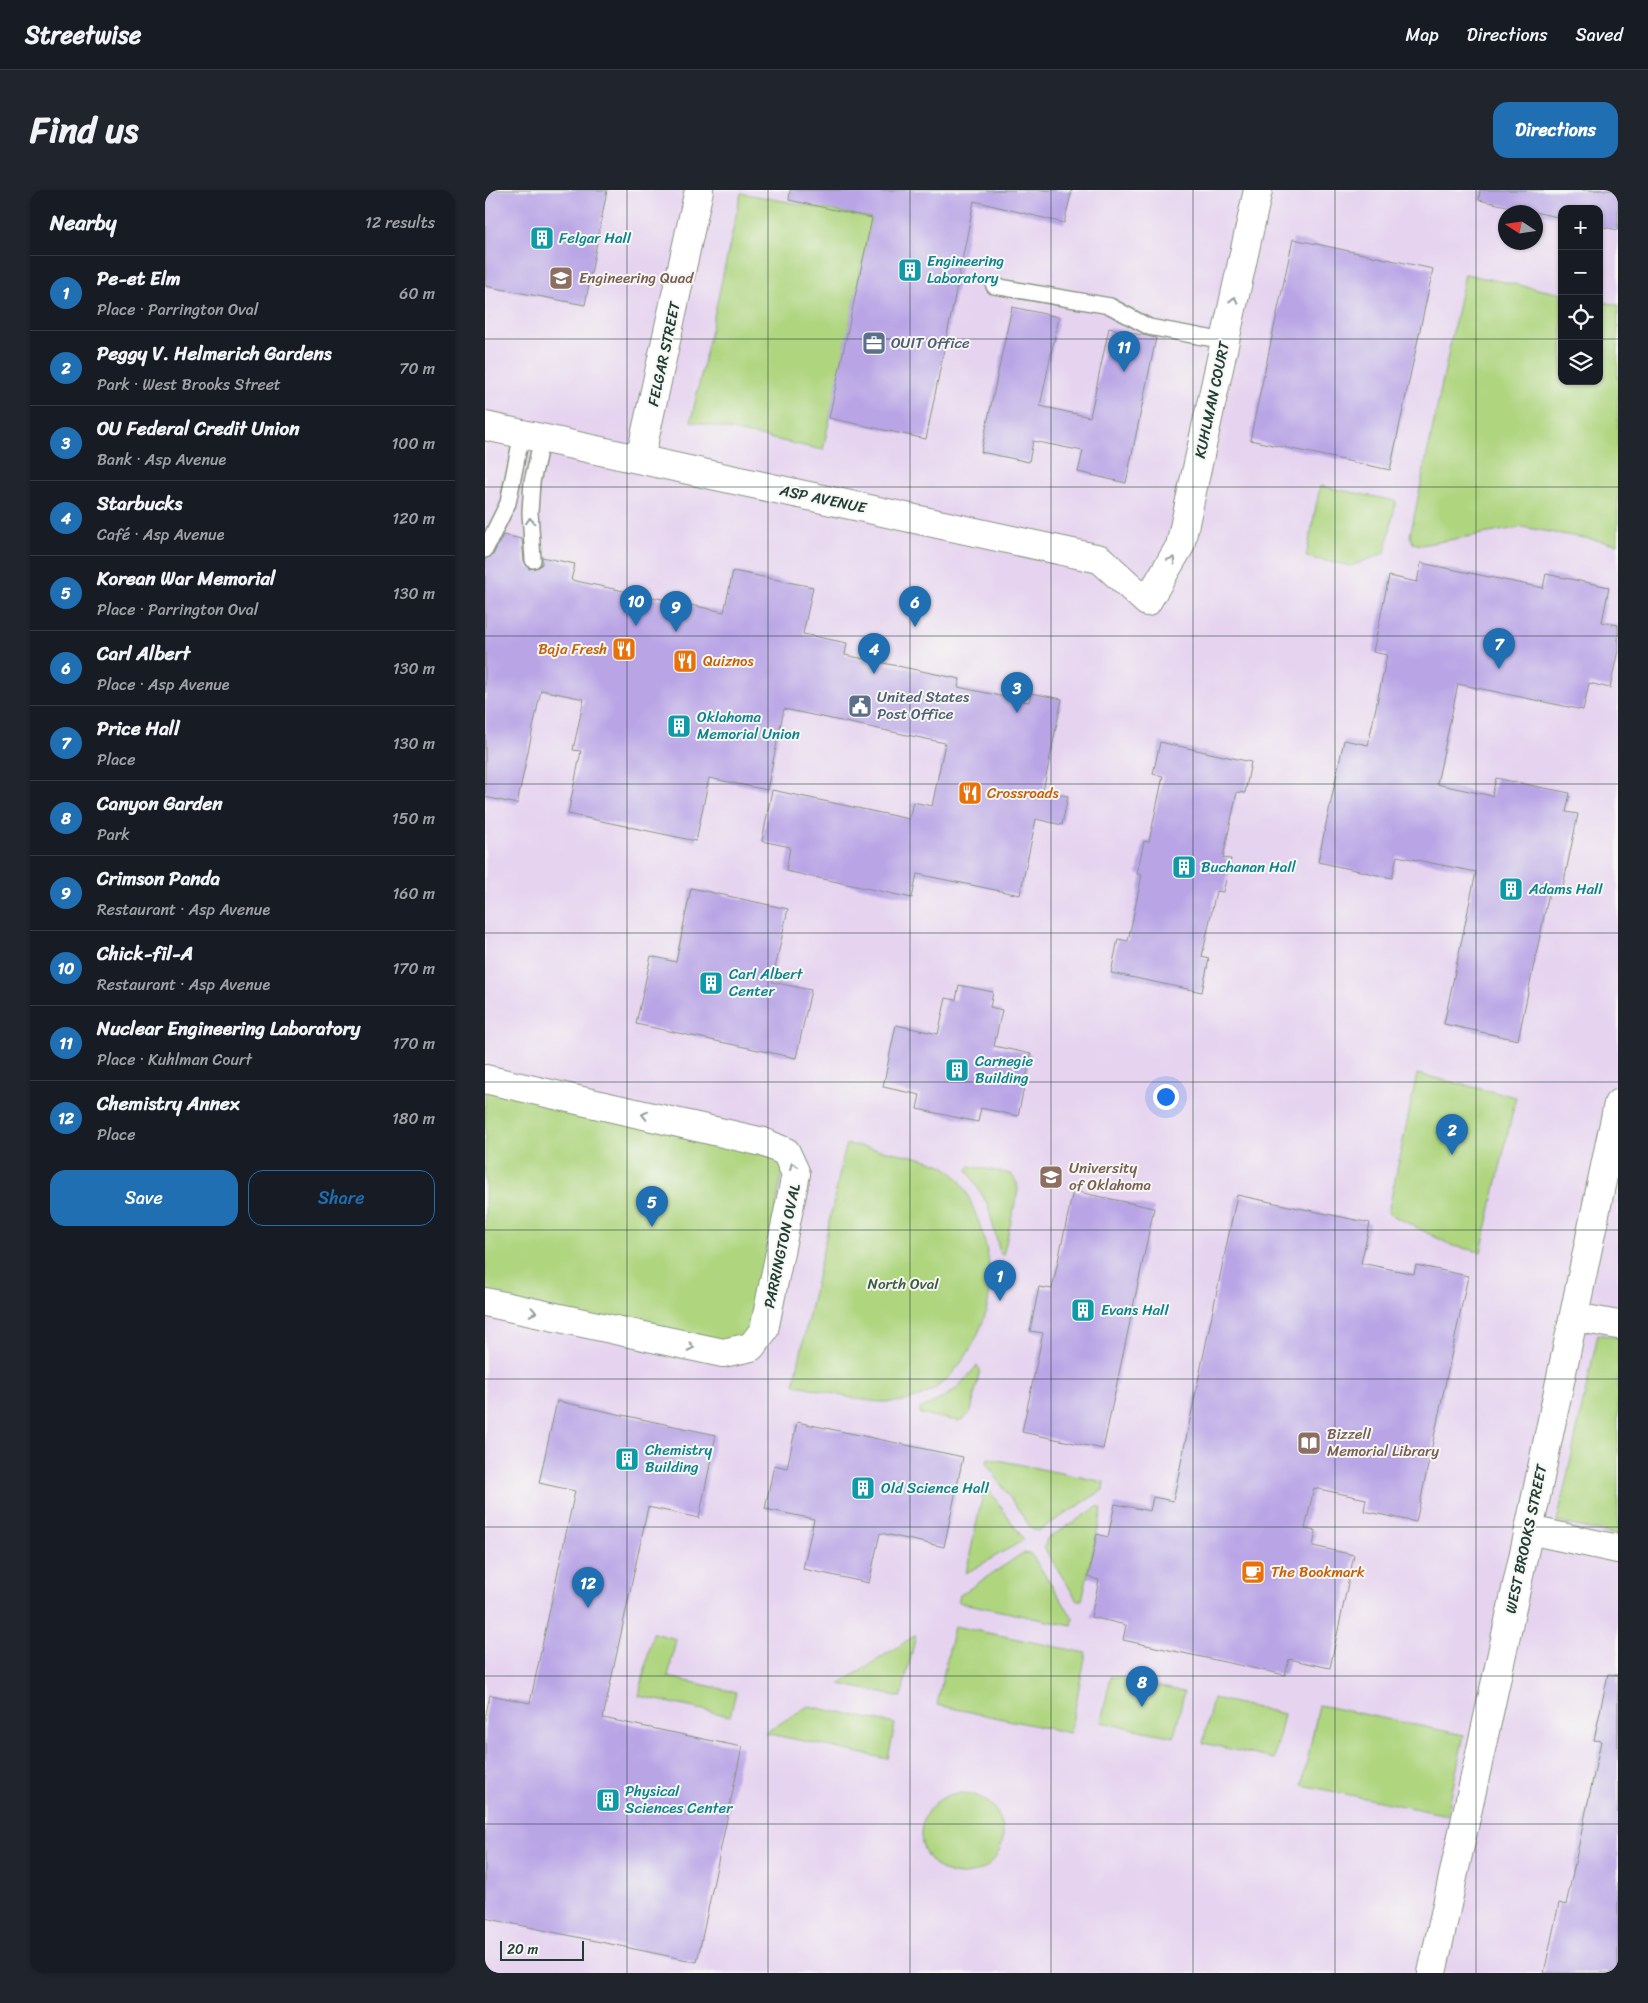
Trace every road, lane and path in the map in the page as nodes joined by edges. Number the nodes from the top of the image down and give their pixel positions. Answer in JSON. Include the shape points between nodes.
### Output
{"nodes":[{"id":1,"x":699,"y":190,"type":"edge"},
{"id":2,"x":1258,"y":190,"type":"edge"},
{"id":3,"x":994,"y":286,"type":"dead end"},
{"id":4,"x":1225,"y":341,"type":"junction"},
{"id":5,"x":485,"y":426,"type":"edge"},
{"id":6,"x":532,"y":436,"type":"junction"},
{"id":7,"x":640,"y":459,"type":"junction"},
{"id":8,"x":485,"y":550,"type":"edge"},
{"id":9,"x":533,"y":560,"type":"dead end"},
{"id":10,"x":1147,"y":602,"type":"joint"},
{"id":11,"x":485,"y":1079,"type":"edge"},
{"id":12,"x":1618,"y":1104,"type":"edge"},
{"id":13,"x":485,"y":1302,"type":"edge"},
{"id":14,"x":1575,"y":1316,"type":"junction"},
{"id":15,"x":1618,"y":1325,"type":"edge"},
{"id":16,"x":1529,"y":1530,"type":"junction"},
{"id":17,"x":1618,"y":1549,"type":"edge"},
{"id":18,"x":1432,"y":1973,"type":"edge"}],
"edges":[{"from":1,"to":7,"type":"street","name":"FELGAR STREET"},
{"from":4,"to":2,"type":"street","name":"KUHLMAN COURT","one_way":true},
{"from":3,"to":4,"type":"lane","via":[[1110,306],[1149,326]]},
{"from":10,"to":4,"type":"street","name":"KUHLMAN COURT","one_way":true,"via":[[1180,546]]},
{"from":5,"to":6,"type":"street","name":"ASP AVENUE"},
{"from":6,"to":7,"type":"street","name":"ASP AVENUE"},
{"from":6,"to":8,"type":"lane","via":[[514,477],[508,503]]},
{"from":9,"to":6,"type":"lane","one_way":true,"via":[[530,512]]},
{"from":7,"to":10,"type":"street","name":"ASP AVENUE","via":[[1101,559]]},
{"from":13,"to":11,"type":"street","name":"PARRINGTON OVAL","one_way":true,"via":[[723,1354],[751,1346],[764,1330],[796,1174],[786,1152],[763,1142]]},
{"from":12,"to":14,"type":"street","name":"WEST BROOKS STREET"},
{"from":14,"to":15,"type":"street"},
{"from":14,"to":16,"type":"street","name":"WEST BROOKS STREET"},
{"from":16,"to":17,"type":"street"},
{"from":16,"to":18,"type":"street","name":"WEST BROOKS STREET"}]}
